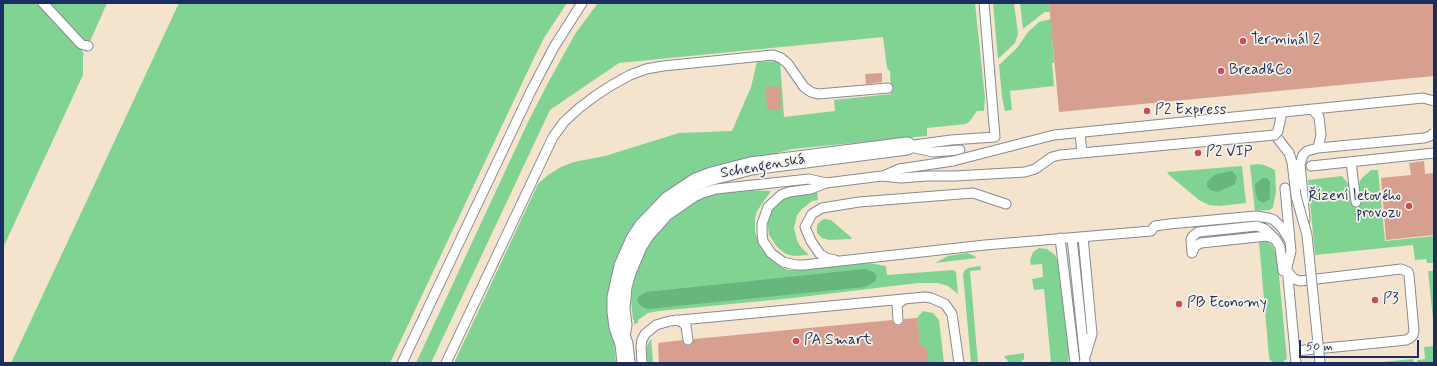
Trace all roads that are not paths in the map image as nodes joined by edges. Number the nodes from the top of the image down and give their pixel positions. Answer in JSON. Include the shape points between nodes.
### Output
{"nodes":[{"id":1,"x":43,"y":3,"type":"edge"},
{"id":2,"x":582,"y":3,"type":"edge"},
{"id":3,"x":984,"y":3,"type":"edge"},
{"id":4,"x":88,"y":46,"type":"dead end"},
{"id":5,"x":888,"y":88,"type":"dead end"},
{"id":6,"x":1434,"y":101,"type":"edge"},
{"id":7,"x":1313,"y":110,"type":"junction"},
{"id":8,"x":1282,"y":112,"type":"junction"},
{"id":9,"x":1080,"y":133,"type":"junction"},
{"id":10,"x":1434,"y":133,"type":"edge"},
{"id":11,"x":1275,"y":135,"type":"junction"},
{"id":12,"x":907,"y":146,"type":"junction"},
{"id":13,"x":1318,"y":148,"type":"junction"},
{"id":14,"x":960,"y":150,"type":"dead end"},
{"id":15,"x":1082,"y":153,"type":"junction"},
{"id":16,"x":1434,"y":153,"type":"edge"},
{"id":17,"x":1351,"y":162,"type":"junction"},
{"id":18,"x":1311,"y":166,"type":"dead end"},
{"id":19,"x":882,"y":176,"type":"junction"},
{"id":20,"x":826,"y":183,"type":"junction"},
{"id":21,"x":1285,"y":188,"type":"dead end"},
{"id":22,"x":1356,"y":202,"type":"dead end"},
{"id":23,"x":1006,"y":204,"type":"dead end"},
{"id":24,"x":1306,"y":235,"type":"junction"},
{"id":25,"x":1083,"y":237,"type":"junction"},
{"id":26,"x":1060,"y":238,"type":"junction"},
{"id":27,"x":1072,"y":238,"type":"junction"},
{"id":28,"x":1290,"y":241,"type":"junction"},
{"id":29,"x":1192,"y":253,"type":"dead end"},
{"id":30,"x":838,"y":261,"type":"junction"},
{"id":31,"x":1287,"y":271,"type":"junction"},
{"id":32,"x":1289,"y":291,"type":"junction"},
{"id":33,"x":906,"y":298,"type":"junction"},
{"id":34,"x":676,"y":320,"type":"junction"},
{"id":35,"x":898,"y":320,"type":"dead end"},
{"id":36,"x":688,"y":340,"type":"dead end"},
{"id":37,"x":624,"y":344,"type":"junction"},
{"id":38,"x":1295,"y":351,"type":"junction"},
{"id":39,"x":1084,"y":362,"type":"edge"},
{"id":40,"x":402,"y":363,"type":"edge"},
{"id":41,"x":446,"y":363,"type":"edge"},
{"id":42,"x":626,"y":363,"type":"edge"},
{"id":43,"x":642,"y":363,"type":"edge"},
{"id":44,"x":959,"y":363,"type":"edge"},
{"id":45,"x":1075,"y":363,"type":"edge"},
{"id":46,"x":1296,"y":363,"type":"edge"},
{"id":47,"x":1320,"y":363,"type":"edge"}],
"edges":[{"from":1,"to":4,"type":"lane","via":[[81,44]]},
{"from":2,"to":40,"type":"lane","via":[[554,47],[528,96]]},
{"from":3,"to":12,"type":"lane","name":"Schengenská","via":[[995,137]]},
{"from":5,"to":41,"type":"lane","via":[[818,94],[811,92],[804,87],[788,64],[773,55],[662,66],[630,75],[612,85],[578,109],[553,137]]},
{"from":6,"to":7,"type":"lane","bridge":true,"via":[[1424,98]]},
{"from":7,"to":8,"type":"lane","bridge":true},
{"from":7,"to":13,"type":"lane","bridge":true,"via":[[1319,117],[1321,135]]},
{"from":8,"to":9,"type":"lane","bridge":true},
{"from":8,"to":11,"type":"lane","bridge":true},
{"from":9,"to":15,"type":"lane","bridge":true},
{"from":9,"to":19,"type":"lane","bridge":true,"via":[[1054,136],[953,161],[899,169]]},
{"from":10,"to":13,"type":"lane","bridge":true,"via":[[1424,138]]},
{"from":11,"to":15,"type":"lane","bridge":true},
{"from":11,"to":24,"type":"lane","bridge":true,"via":[[1289,153],[1292,162],[1296,196]]},
{"from":12,"to":14,"type":"lane","via":[[933,152]]},
{"from":12,"to":37,"type":"street","name":"Schengenská","via":[[751,166],[712,176],[681,191],[644,227],[623,266],[616,297],[618,327]]},
{"from":13,"to":24,"type":"lane","bridge":true,"via":[[1303,155],[1300,164]]},
{"from":15,"to":19,"type":"lane","bridge":true,"via":[[1055,156],[1026,172],[901,178]]},
{"from":16,"to":17,"type":"lane"},
{"from":17,"to":18,"type":"lane"},
{"from":17,"to":22,"type":"lane"},
{"from":19,"to":20,"type":"lane"},
{"from":20,"to":30,"type":"lane","via":[[811,189],[789,192],[773,201],[764,214],[762,233],[766,246],[783,262],[796,265]]},
{"from":20,"to":37,"type":"lane","via":[[809,179],[716,189],[694,197],[668,215],[649,236],[631,273],[626,298],[627,325]]},
{"from":21,"to":28,"type":"lane"},
{"from":23,"to":30,"type":"lane","via":[[973,193],[858,202],[822,208],[812,214],[805,227],[810,241],[820,254]]},
{"from":24,"to":47,"type":"lane","bridge":true},
{"from":25,"to":27,"type":"lane"},
{"from":25,"to":28,"type":"lane","via":[[1151,231],[1155,226],[1170,224],[1256,216],[1274,220]]},
{"from":25,"to":39,"type":"lane","via":[[1092,334]]},
{"from":26,"to":27,"type":"lane"},
{"from":26,"to":30,"type":"lane"},
{"from":26,"to":45,"type":"lane"},
{"from":27,"to":39,"type":"lane"},
{"from":28,"to":31,"type":"lane"},
{"from":29,"to":32,"type":"lane","via":[[1191,240],[1198,232],[1257,226],[1276,240]]},
{"from":31,"to":32,"type":"lane"},
{"from":31,"to":38,"type":"lane","via":[[1294,279],[1300,281],[1401,269],[1409,275],[1414,331],[1410,338]]},
{"from":32,"to":38,"type":"lane"},
{"from":33,"to":34,"type":"lane"},
{"from":33,"to":35,"type":"lane","via":[[897,304]]},
{"from":33,"to":44,"type":"lane","via":[[931,298],[948,308],[954,320]]},
{"from":34,"to":36,"type":"lane","via":[[686,326]]},
{"from":34,"to":43,"type":"lane","via":[[656,325],[645,334],[641,346]]},
{"from":37,"to":42,"type":"street","name":"Schengenská"},
{"from":38,"to":46,"type":"lane"}]}
